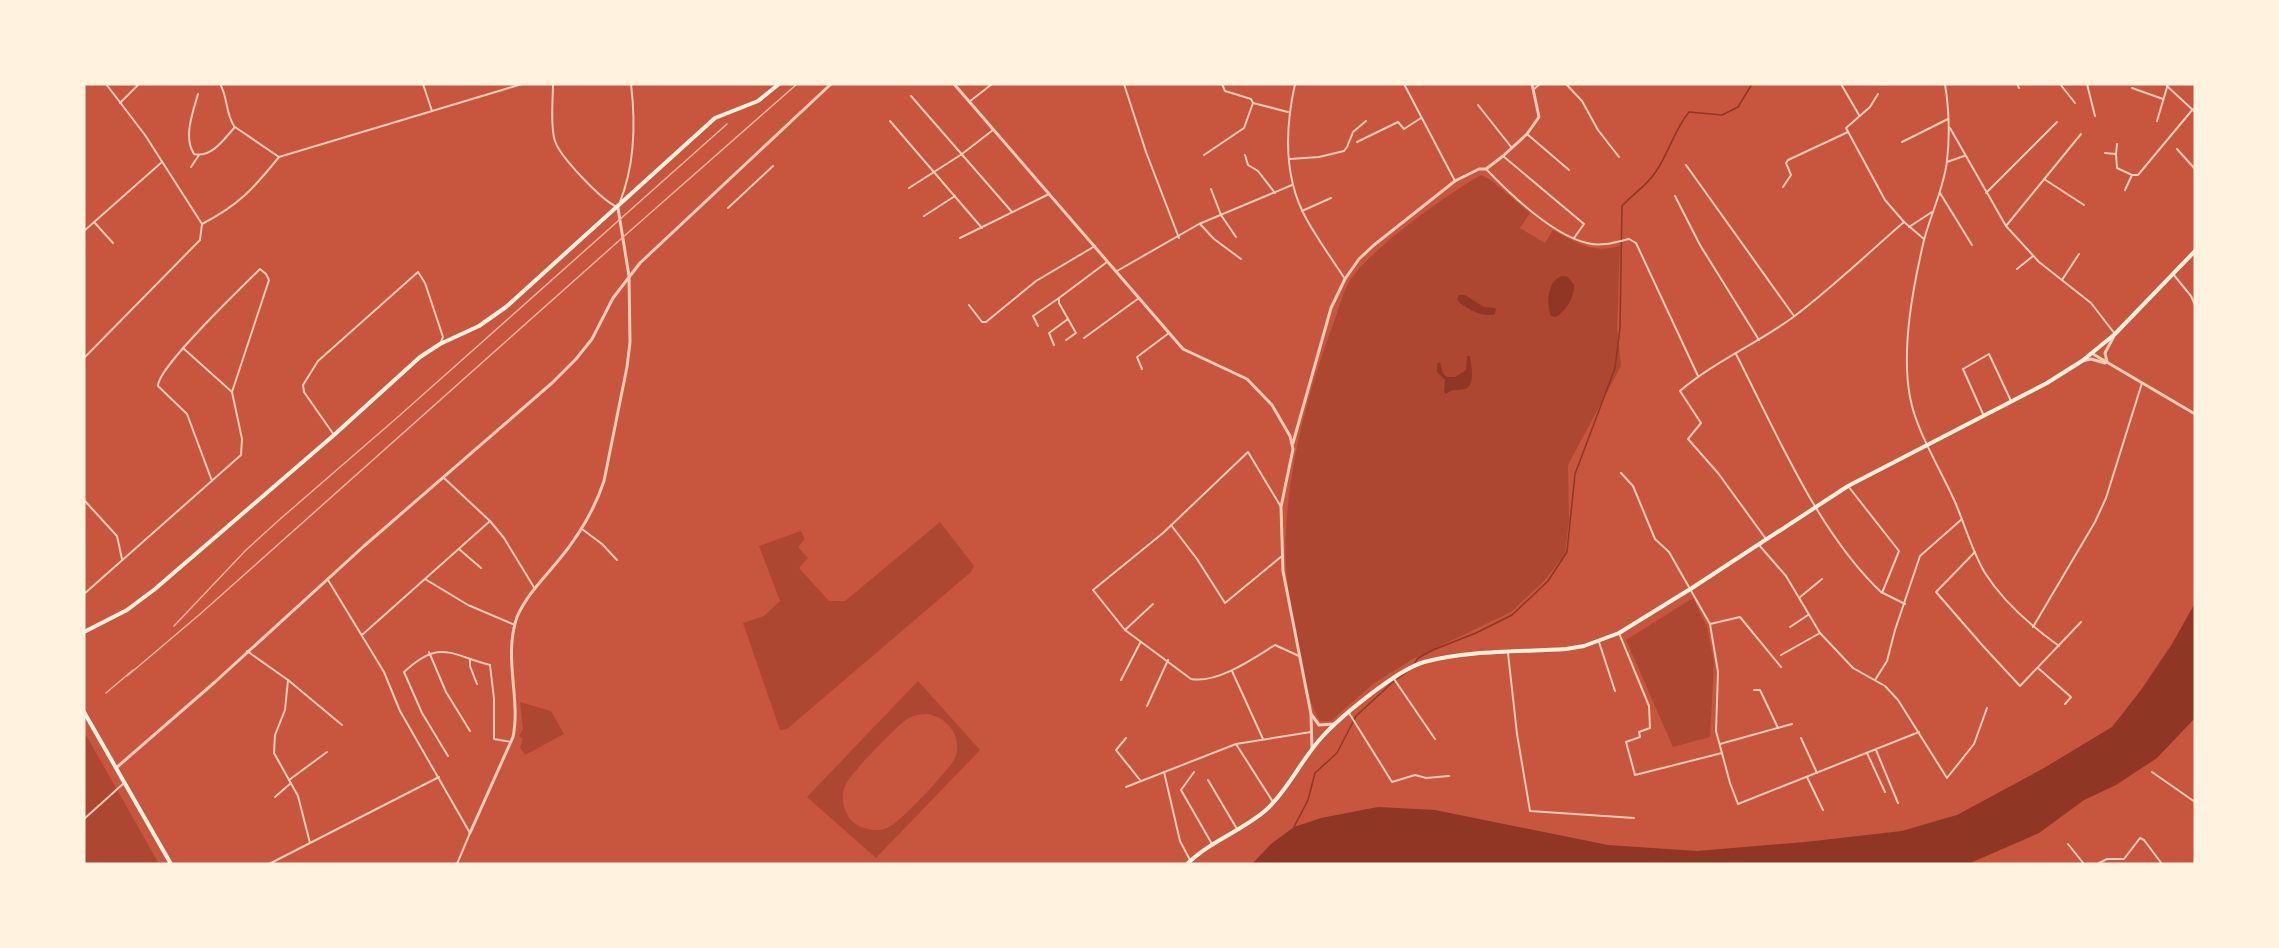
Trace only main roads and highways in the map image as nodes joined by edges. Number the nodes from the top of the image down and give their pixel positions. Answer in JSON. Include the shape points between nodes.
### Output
{"nodes":[{"id":1,"x":779,"y":84,"type":"edge"},
{"id":2,"x":2195,"y":251,"type":"edge"},
{"id":3,"x":84,"y":632,"type":"edge"},
{"id":4,"x":84,"y":712,"type":"edge"},
{"id":5,"x":1188,"y":862,"type":"edge"},
{"id":6,"x":171,"y":864,"type":"edge"}],
"edges":[{"from":1,"to":3,"type":"main road","via":[[758,101],[715,118],[506,307],[420,357],[155,589],[127,610]]},
{"from":2,"to":5,"type":"main road","via":[[2093,354],[1848,486],[1619,633],[1566,650],[1450,657],[1409,669],[1335,724],[1257,817]]},
{"from":4,"to":6,"type":"main road"}]}
